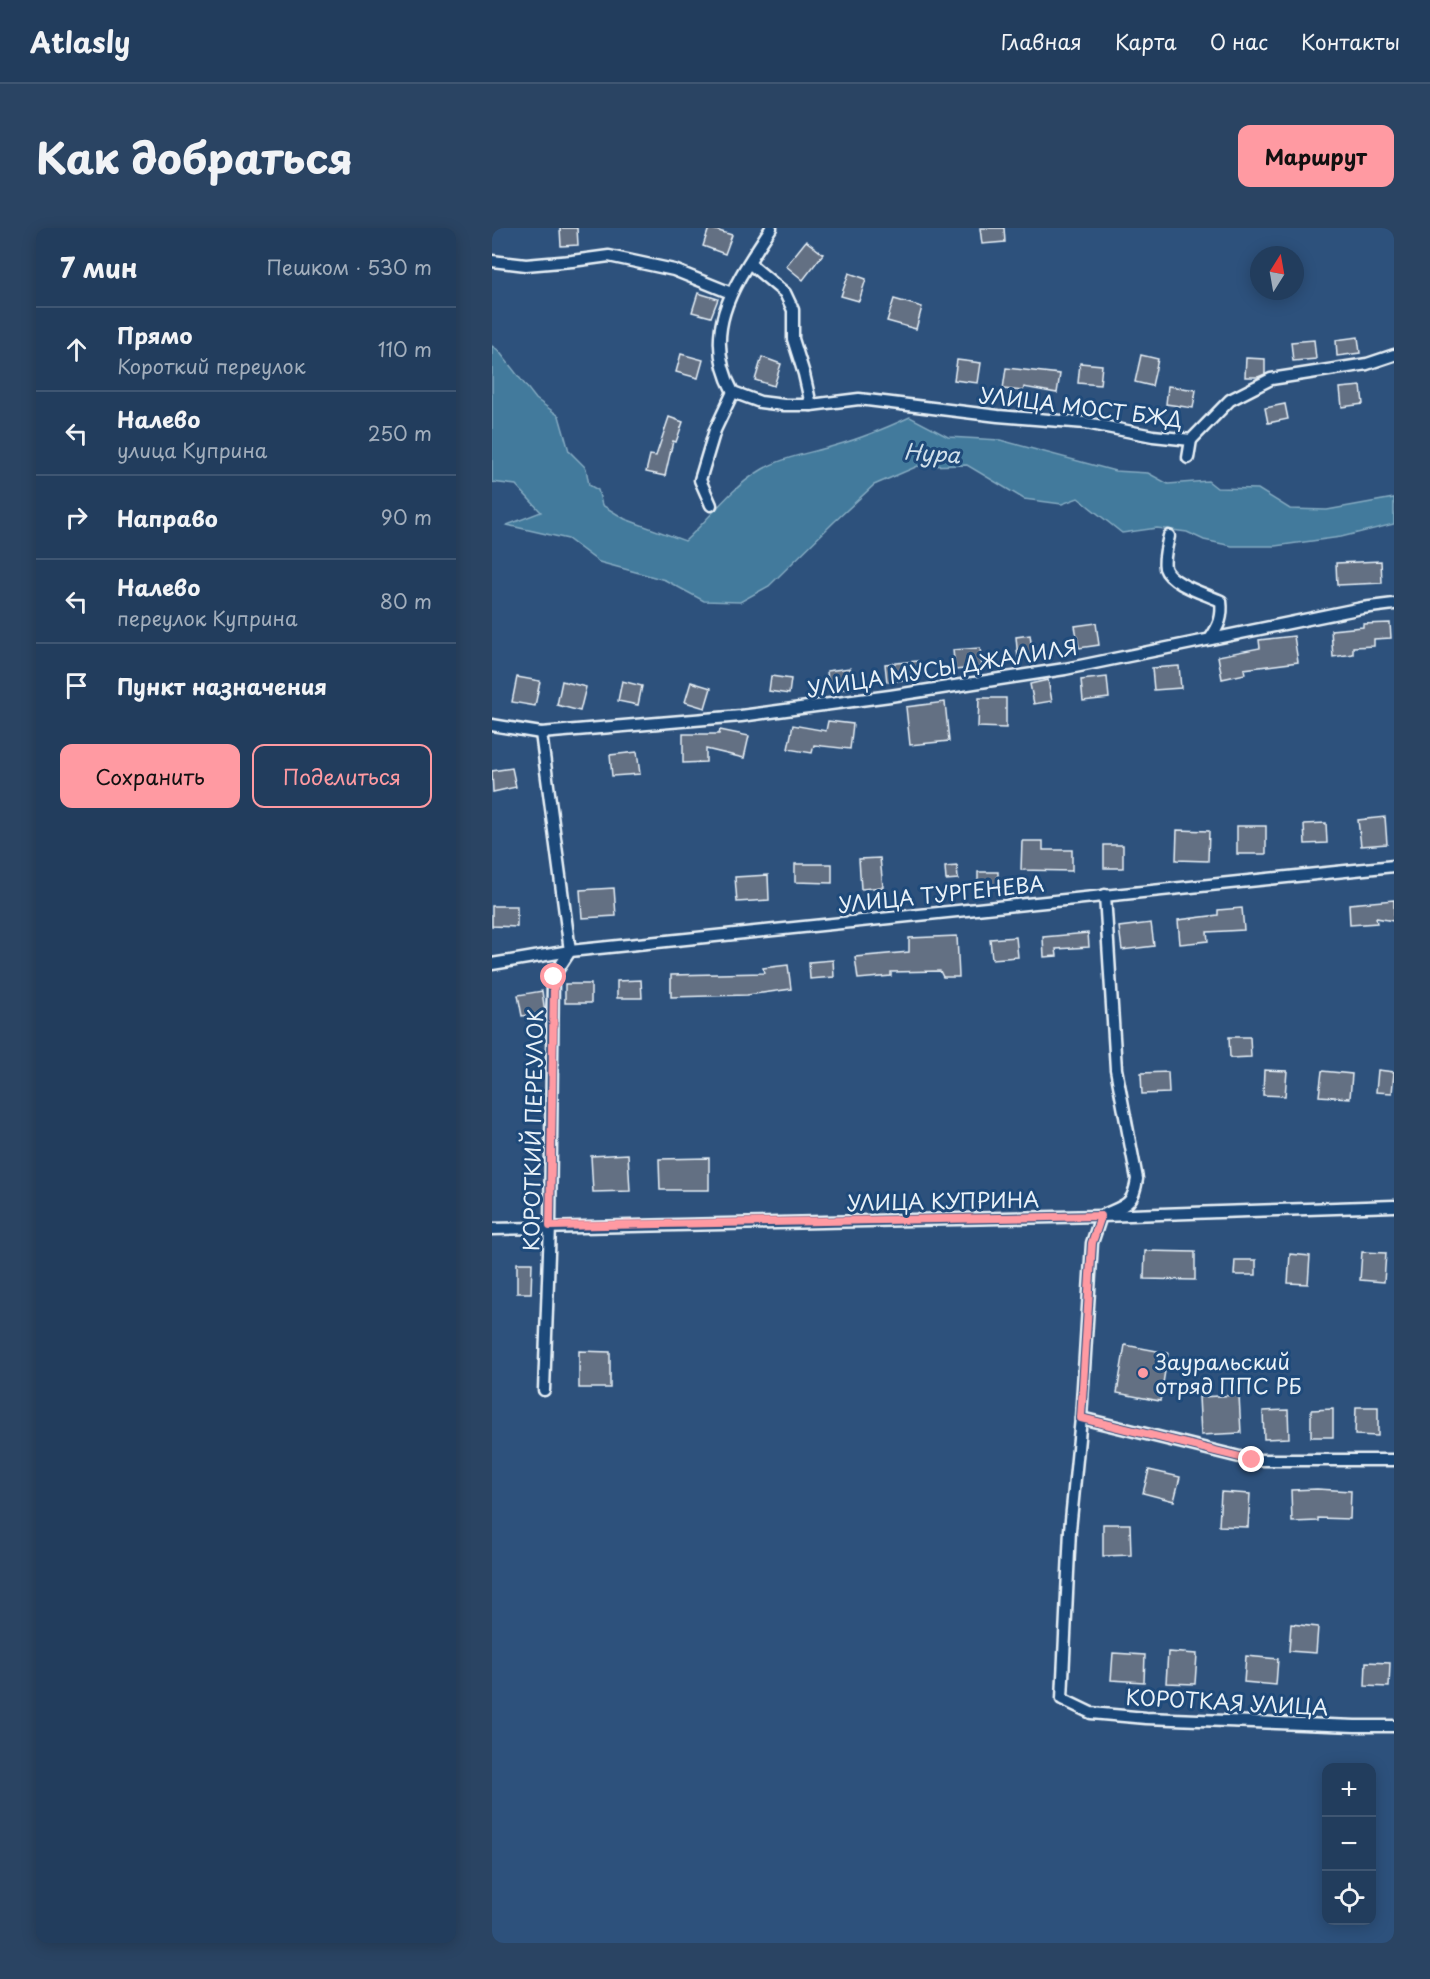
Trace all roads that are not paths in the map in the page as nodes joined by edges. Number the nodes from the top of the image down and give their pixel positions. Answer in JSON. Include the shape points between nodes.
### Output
{"nodes":[{"id":1,"x":771,"y":228,"type":"edge"},
{"id":2,"x":492,"y":261,"type":"edge"},
{"id":3,"x":749,"y":262,"type":"junction"},
{"id":4,"x":731,"y":292,"type":"junction"},
{"id":5,"x":1394,"y":355,"type":"edge"},
{"id":6,"x":733,"y":392,"type":"junction"},
{"id":7,"x":811,"y":405,"type":"junction"},
{"id":8,"x":1191,"y":440,"type":"junction"},
{"id":9,"x":1188,"y":458,"type":"dead end"},
{"id":10,"x":711,"y":505,"type":"dead end"},
{"id":11,"x":1169,"y":536,"type":"dead end"},
{"id":12,"x":1394,"y":604,"type":"edge"},
{"id":13,"x":1210,"y":639,"type":"junction"},
{"id":14,"x":492,"y":725,"type":"edge"},
{"id":15,"x":541,"y":733,"type":"junction"},
{"id":16,"x":1394,"y":866,"type":"edge"},
{"id":17,"x":1105,"y":895,"type":"junction"},
{"id":18,"x":570,"y":951,"type":"junction"},
{"id":19,"x":492,"y":964,"type":"edge"},
{"id":20,"x":1394,"y":1206,"type":"edge"},
{"id":21,"x":1101,"y":1216,"type":"junction"},
{"id":22,"x":550,"y":1226,"type":"junction"},
{"id":23,"x":492,"y":1229,"type":"edge"},
{"id":24,"x":544,"y":1390,"type":"dead end"},
{"id":25,"x":1081,"y":1418,"type":"junction"},
{"id":26,"x":1394,"y":1460,"type":"edge"},
{"id":27,"x":1394,"y":1726,"type":"edge"}],
"edges":[{"from":1,"to":3,"type":"street"},
{"from":2,"to":4,"type":"street","via":[[526,265],[609,256],[674,270]]},
{"from":3,"to":4,"type":"street"},
{"from":3,"to":7,"type":"street","via":[[785,292],[793,310],[793,339]]},
{"from":4,"to":6,"type":"street","via":[[720,331],[719,355]]},
{"from":5,"to":8,"type":"street","name":"УЛИЦА МОСТ БЖД","via":[[1367,364],[1271,379],[1230,400]]},
{"from":6,"to":7,"type":"street","name":"УЛИЦА МОСТ БЖД","via":[[760,402]]},
{"from":6,"to":10,"type":"street","via":[[715,430],[699,480]]},
{"from":7,"to":8,"type":"street","name":"УЛИЦА МОСТ БЖД","via":[[871,400],[1086,423]]},
{"from":8,"to":9,"type":"street"},
{"from":11,"to":13,"type":"street","via":[[1165,568],[1170,577],[1221,601],[1220,622]]},
{"from":12,"to":13,"type":"street","name":"УЛИЦА МУСЫ ДЖАЛИЛЯ"},
{"from":13,"to":15,"type":"street","name":"УЛИЦА МУСЫ ДЖАЛИЛЯ","via":[[1065,669],[890,696],[741,716]]},
{"from":14,"to":15,"type":"street","name":"УЛИЦА МУСЫ ДЖАЛИЛЯ"},
{"from":15,"to":18,"type":"street"},
{"from":16,"to":17,"type":"street","name":"УЛИЦА ТУРГЕНЕВА"},
{"from":17,"to":18,"type":"street","name":"УЛИЦА ТУРГЕНЕВА"},
{"from":17,"to":21,"type":"street","via":[[1116,1070],[1137,1179],[1129,1203]]},
{"from":18,"to":19,"type":"street","name":"УЛИЦА ТУРГЕНЕВА"},
{"from":18,"to":22,"type":"street","name":"КОРОТКИЙ ПЕРЕУЛОК","via":[[554,977]]},
{"from":20,"to":21,"type":"street","name":"УЛИЦА КУПРИНА"},
{"from":21,"to":22,"type":"street","name":"УЛИЦА КУПРИНА"},
{"from":21,"to":25,"type":"street","via":[[1092,1243]]},
{"from":22,"to":23,"type":"street","name":"УЛИЦА КУПРИНА"},
{"from":22,"to":24,"type":"street","name":"КОРОТКИЙ ПЕРЕУЛОК"},
{"from":25,"to":26,"type":"street","via":[[1252,1460]]},
{"from":25,"to":27,"type":"street","name":"КОРОТКАЯ УЛИЦА","via":[[1070,1530],[1062,1699],[1091,1713],[1146,1718]]}]}
